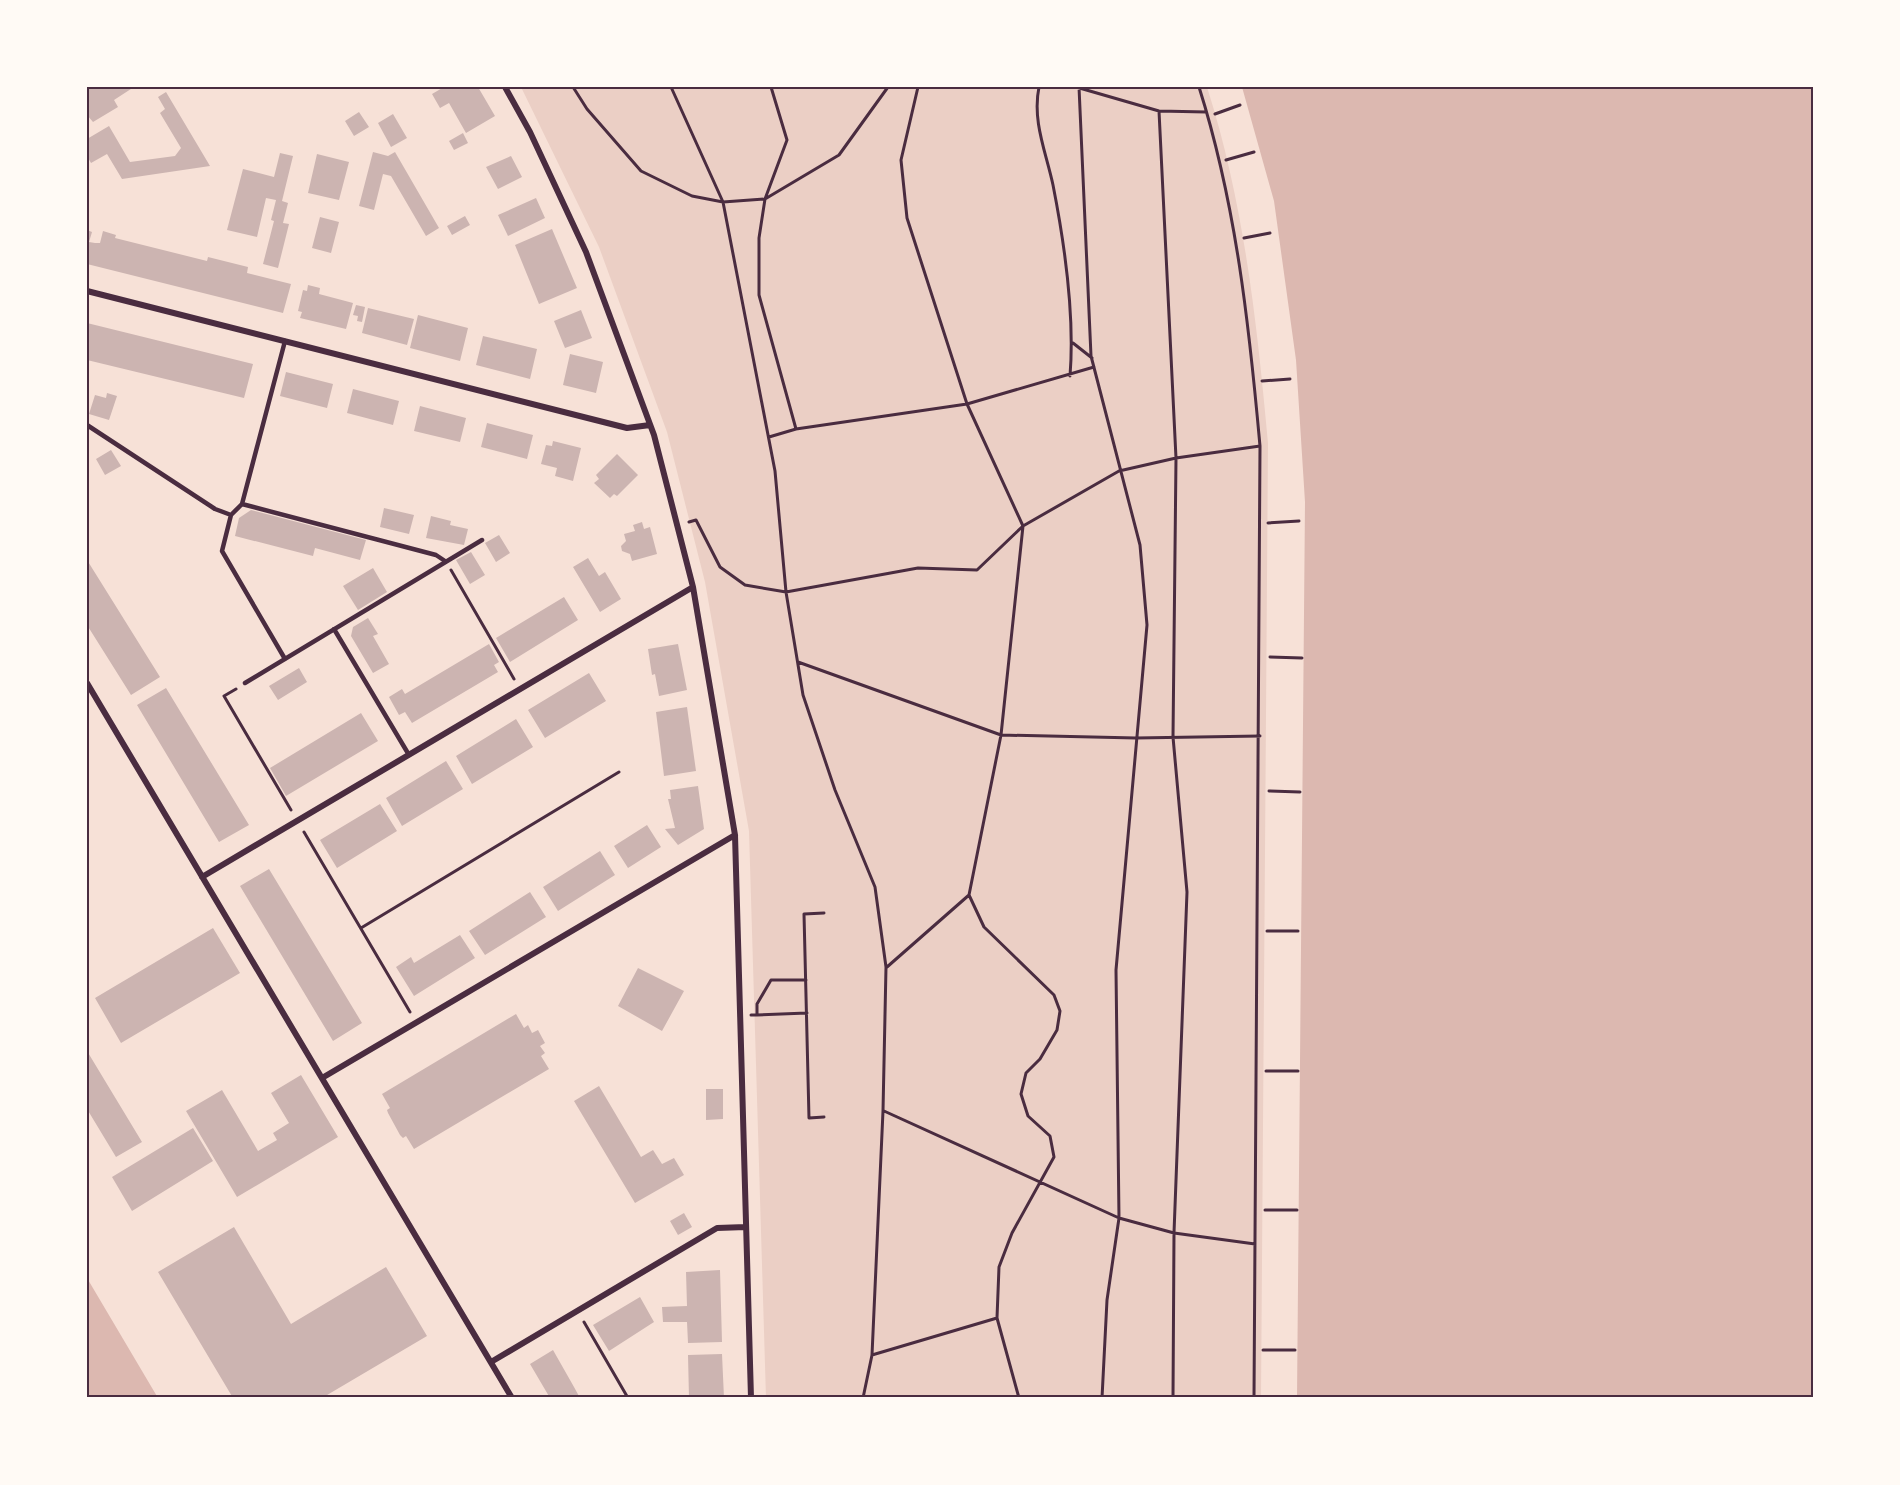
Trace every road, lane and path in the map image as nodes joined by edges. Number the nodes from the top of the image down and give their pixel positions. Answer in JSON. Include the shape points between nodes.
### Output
{"nodes":[{"id":1,"x":505,"y":87,"type":"edge"},
{"id":2,"x":573,"y":87,"type":"edge"},
{"id":3,"x":671,"y":87,"type":"edge"},
{"id":4,"x":771,"y":87,"type":"edge"},
{"id":5,"x":888,"y":87,"type":"edge"},
{"id":6,"x":918,"y":87,"type":"edge"},
{"id":7,"x":1039,"y":87,"type":"edge"},
{"id":8,"x":1199,"y":87,"type":"edge"},
{"id":9,"x":1078,"y":88,"type":"edge"},
{"id":10,"x":1240,"y":105,"type":"dead end"},
{"id":11,"x":1159,"y":111,"type":"junction"},
{"id":12,"x":1207,"y":112,"type":"junction"},
{"id":13,"x":1215,"y":114,"type":"dead end"},
{"id":14,"x":1254,"y":152,"type":"dead end"},
{"id":15,"x":1226,"y":160,"type":"dead end"},
{"id":16,"x":765,"y":199,"type":"junction"},
{"id":17,"x":723,"y":202,"type":"junction"},
{"id":18,"x":1270,"y":233,"type":"dead end"},
{"id":19,"x":1244,"y":238,"type":"dead end"},
{"id":20,"x":87,"y":291,"type":"edge"},
{"id":21,"x":285,"y":341,"type":"junction"},
{"id":22,"x":1072,"y":343,"type":"junction"},
{"id":23,"x":1092,"y":358,"type":"junction"},
{"id":24,"x":1094,"y":367,"type":"junction"},
{"id":25,"x":1070,"y":376,"type":"junction"},
{"id":26,"x":1290,"y":378,"type":"dead end"},
{"id":27,"x":1262,"y":381,"type":"dead end"},
{"id":28,"x":967,"y":404,"type":"junction"},
{"id":29,"x":87,"y":425,"type":"edge"},
{"id":30,"x":650,"y":425,"type":"junction"},
{"id":31,"x":796,"y":429,"type":"junction"},
{"id":32,"x":769,"y":437,"type":"junction"},
{"id":33,"x":1260,"y":446,"type":"junction"},
{"id":34,"x":1176,"y":458,"type":"junction"},
{"id":35,"x":1119,"y":471,"type":"junction"},
{"id":36,"x":242,"y":504,"type":"junction"},
{"id":37,"x":231,"y":515,"type":"junction"},
{"id":38,"x":1299,"y":521,"type":"dead end"},
{"id":39,"x":1268,"y":523,"type":"dead end"},
{"id":40,"x":677,"y":525,"type":"junction"},
{"id":41,"x":1023,"y":526,"type":"junction"},
{"id":42,"x":482,"y":540,"type":"dead end"},
{"id":43,"x":445,"y":561,"type":"junction"},
{"id":44,"x":693,"y":587,"type":"junction"},
{"id":45,"x":786,"y":592,"type":"junction"},
{"id":46,"x":334,"y":629,"type":"junction"},
{"id":47,"x":1270,"y":657,"type":"dead end"},
{"id":48,"x":1302,"y":657,"type":"dead end"},
{"id":49,"x":285,"y":659,"type":"junction"},
{"id":50,"x":797,"y":661,"type":"junction"},
{"id":51,"x":87,"y":683,"type":"edge"},
{"id":52,"x":245,"y":683,"type":"joint"},
{"id":53,"x":520,"y":689,"type":"junction"},
{"id":54,"x":1001,"y":735,"type":"junction"},
{"id":55,"x":1260,"y":736,"type":"junction"},
{"id":56,"x":1173,"y":737,"type":"junction"},
{"id":57,"x":1136,"y":738,"type":"junction"},
{"id":58,"x":409,"y":755,"type":"junction"},
{"id":59,"x":619,"y":772,"type":"dead end"},
{"id":60,"x":1269,"y":792,"type":"dead end"},
{"id":61,"x":1300,"y":792,"type":"dead end"},
{"id":62,"x":297,"y":821,"type":"junction"},
{"id":63,"x":735,"y":835,"type":"junction"},
{"id":64,"x":202,"y":877,"type":"junction"},
{"id":65,"x":969,"y":895,"type":"junction"},
{"id":66,"x":824,"y":914,"type":"dead end"},
{"id":67,"x":361,"y":928,"type":"junction"},
{"id":68,"x":1267,"y":931,"type":"dead end"},
{"id":69,"x":1298,"y":931,"type":"dead end"},
{"id":70,"x":886,"y":967,"type":"junction"},
{"id":71,"x":806,"y":980,"type":"junction"},
{"id":72,"x":807,"y":1014,"type":"junction"},
{"id":73,"x":740,"y":1015,"type":"junction"},
{"id":74,"x":757,"y":1015,"type":"junction"},
{"id":75,"x":416,"y":1022,"type":"junction"},
{"id":76,"x":1266,"y":1071,"type":"dead end"},
{"id":77,"x":1298,"y":1071,"type":"dead end"},
{"id":78,"x":322,"y":1078,"type":"junction"},
{"id":79,"x":883,"y":1111,"type":"junction"},
{"id":80,"x":825,"y":1117,"type":"dead end"},
{"id":81,"x":1040,"y":1184,"type":"junction"},
{"id":82,"x":1265,"y":1210,"type":"dead end"},
{"id":83,"x":1297,"y":1210,"type":"dead end"},
{"id":84,"x":1119,"y":1218,"type":"junction"},
{"id":85,"x":746,"y":1227,"type":"junction"},
{"id":86,"x":1174,"y":1233,"type":"junction"},
{"id":87,"x":1255,"y":1244,"type":"junction"},
{"id":88,"x":577,"y":1311,"type":"junction"},
{"id":89,"x":996,"y":1318,"type":"junction"},
{"id":90,"x":1263,"y":1350,"type":"dead end"},
{"id":91,"x":1295,"y":1350,"type":"dead end"},
{"id":92,"x":872,"y":1355,"type":"junction"},
{"id":93,"x":491,"y":1362,"type":"junction"},
{"id":94,"x":512,"y":1398,"type":"edge"},
{"id":95,"x":628,"y":1398,"type":"edge"},
{"id":96,"x":751,"y":1398,"type":"edge"},
{"id":97,"x":863,"y":1398,"type":"edge"},
{"id":98,"x":1020,"y":1398,"type":"edge"},
{"id":99,"x":1102,"y":1398,"type":"edge"},
{"id":100,"x":1173,"y":1398,"type":"edge"},
{"id":101,"x":1254,"y":1398,"type":"edge"}],
"edges":[{"from":1,"to":30,"type":"street","via":[[586,252]]},
{"from":2,"to":17,"type":"path","via":[[641,171],[692,196]]},
{"from":3,"to":17,"type":"path"},
{"from":4,"to":16,"type":"path","via":[[787,140]]},
{"from":5,"to":16,"type":"path","via":[[839,155]]},
{"from":6,"to":28,"type":"path","via":[[901,160],[907,218]]},
{"from":7,"to":22,"type":"path","via":[[1039,132],[1053,185]]},
{"from":8,"to":12,"type":"path"},
{"from":9,"to":11,"type":"path"},
{"from":9,"to":23,"type":"path"},
{"from":10,"to":13,"type":"path"},
{"from":11,"to":12,"type":"path"},
{"from":11,"to":34,"type":"path"},
{"from":12,"to":33,"type":"path","via":[[1237,246]]},
{"from":14,"to":15,"type":"path"},
{"from":16,"to":17,"type":"path"},
{"from":16,"to":31,"type":"path","via":[[759,238],[759,295]]},
{"from":17,"to":32,"type":"path"},
{"from":18,"to":19,"type":"path"},
{"from":20,"to":21,"type":"street"},
{"from":21,"to":30,"type":"street","via":[[627,428]]},
{"from":21,"to":36,"type":"lane"},
{"from":22,"to":23,"type":"path"},
{"from":22,"to":25,"type":"path"},
{"from":23,"to":24,"type":"path"},
{"from":24,"to":25,"type":"path"},
{"from":24,"to":35,"type":"path"},
{"from":25,"to":28,"type":"path"},
{"from":26,"to":27,"type":"path"},
{"from":28,"to":31,"type":"path"},
{"from":28,"to":41,"type":"path"},
{"from":29,"to":37,"type":"lane","via":[[215,509]]},
{"from":30,"to":40,"type":"street"},
{"from":31,"to":32,"type":"path"},
{"from":32,"to":45,"type":"path"},
{"from":33,"to":34,"type":"path"},
{"from":33,"to":55,"type":"path"},
{"from":34,"to":35,"type":"path"},
{"from":34,"to":56,"type":"path"},
{"from":35,"to":41,"type":"path"},
{"from":35,"to":57,"type":"path","via":[[1140,545],[1148,625]]},
{"from":36,"to":37,"type":"lane"},
{"from":36,"to":43,"type":"lane","via":[[436,555]]},
{"from":37,"to":49,"type":"lane","via":[[222,551]]},
{"from":38,"to":39,"type":"path"},
{"from":40,"to":44,"type":"street"},
{"from":40,"to":45,"type":"path","via":[[696,520],[720,567],[745,585]]},
{"from":41,"to":45,"type":"path","via":[[977,570],[918,568]]},
{"from":41,"to":54,"type":"path"},
{"from":42,"to":43,"type":"lane"},
{"from":43,"to":46,"type":"lane"},
{"from":43,"to":53,"type":"path"},
{"from":44,"to":53,"type":"street"},
{"from":44,"to":63,"type":"street"},
{"from":45,"to":50,"type":"path"},
{"from":46,"to":49,"type":"lane"},
{"from":46,"to":58,"type":"lane"},
{"from":47,"to":48,"type":"path"},
{"from":49,"to":52,"type":"lane"},
{"from":50,"to":54,"type":"path"},
{"from":50,"to":70,"type":"path","via":[[803,695],[835,790],[875,887]]},
{"from":51,"to":64,"type":"street"},
{"from":52,"to":62,"type":"path","via":[[224,696]]},
{"from":53,"to":58,"type":"street"},
{"from":54,"to":57,"type":"path"},
{"from":54,"to":65,"type":"path"},
{"from":55,"to":56,"type":"path"},
{"from":55,"to":87,"type":"path"},
{"from":56,"to":57,"type":"path"},
{"from":56,"to":86,"type":"path","via":[[1187,892]]},
{"from":57,"to":84,"type":"path","via":[[1116,970]]},
{"from":58,"to":62,"type":"street"},
{"from":59,"to":67,"type":"path"},
{"from":60,"to":61,"type":"path"},
{"from":62,"to":64,"type":"street"},
{"from":62,"to":67,"type":"path"},
{"from":63,"to":73,"type":"street"},
{"from":63,"to":75,"type":"street"},
{"from":64,"to":78,"type":"street"},
{"from":65,"to":70,"type":"path"},
{"from":65,"to":81,"type":"path","via":[[984,927],[1054,995],[1060,1011],[1057,1030],[1040,1059],[1026,1073],[1021,1094],[1028,1116],[1050,1136],[1054,1157]]},
{"from":66,"to":71,"type":"path","via":[[804,914]]},
{"from":67,"to":75,"type":"path"},
{"from":68,"to":69,"type":"path"},
{"from":70,"to":79,"type":"path"},
{"from":71,"to":72,"type":"path"},
{"from":71,"to":74,"type":"path","via":[[771,980],[757,1004]]},
{"from":72,"to":74,"type":"path"},
{"from":72,"to":80,"type":"path","via":[[809,1118]]},
{"from":73,"to":74,"type":"path"},
{"from":73,"to":85,"type":"street"},
{"from":75,"to":78,"type":"street"},
{"from":76,"to":77,"type":"path"},
{"from":78,"to":93,"type":"street"},
{"from":79,"to":81,"type":"path"},
{"from":79,"to":92,"type":"path"},
{"from":81,"to":84,"type":"path"},
{"from":81,"to":89,"type":"path","via":[[1012,1233],[999,1267]]},
{"from":82,"to":83,"type":"path"},
{"from":84,"to":86,"type":"path"},
{"from":84,"to":99,"type":"path","via":[[1107,1300]]},
{"from":85,"to":88,"type":"street","via":[[717,1228]]},
{"from":85,"to":96,"type":"street"},
{"from":86,"to":87,"type":"path"},
{"from":86,"to":100,"type":"path"},
{"from":87,"to":101,"type":"path"},
{"from":88,"to":93,"type":"street"},
{"from":88,"to":95,"type":"path"},
{"from":89,"to":92,"type":"path"},
{"from":89,"to":98,"type":"path"},
{"from":90,"to":91,"type":"path"},
{"from":92,"to":97,"type":"path"},
{"from":93,"to":94,"type":"street"}]}
